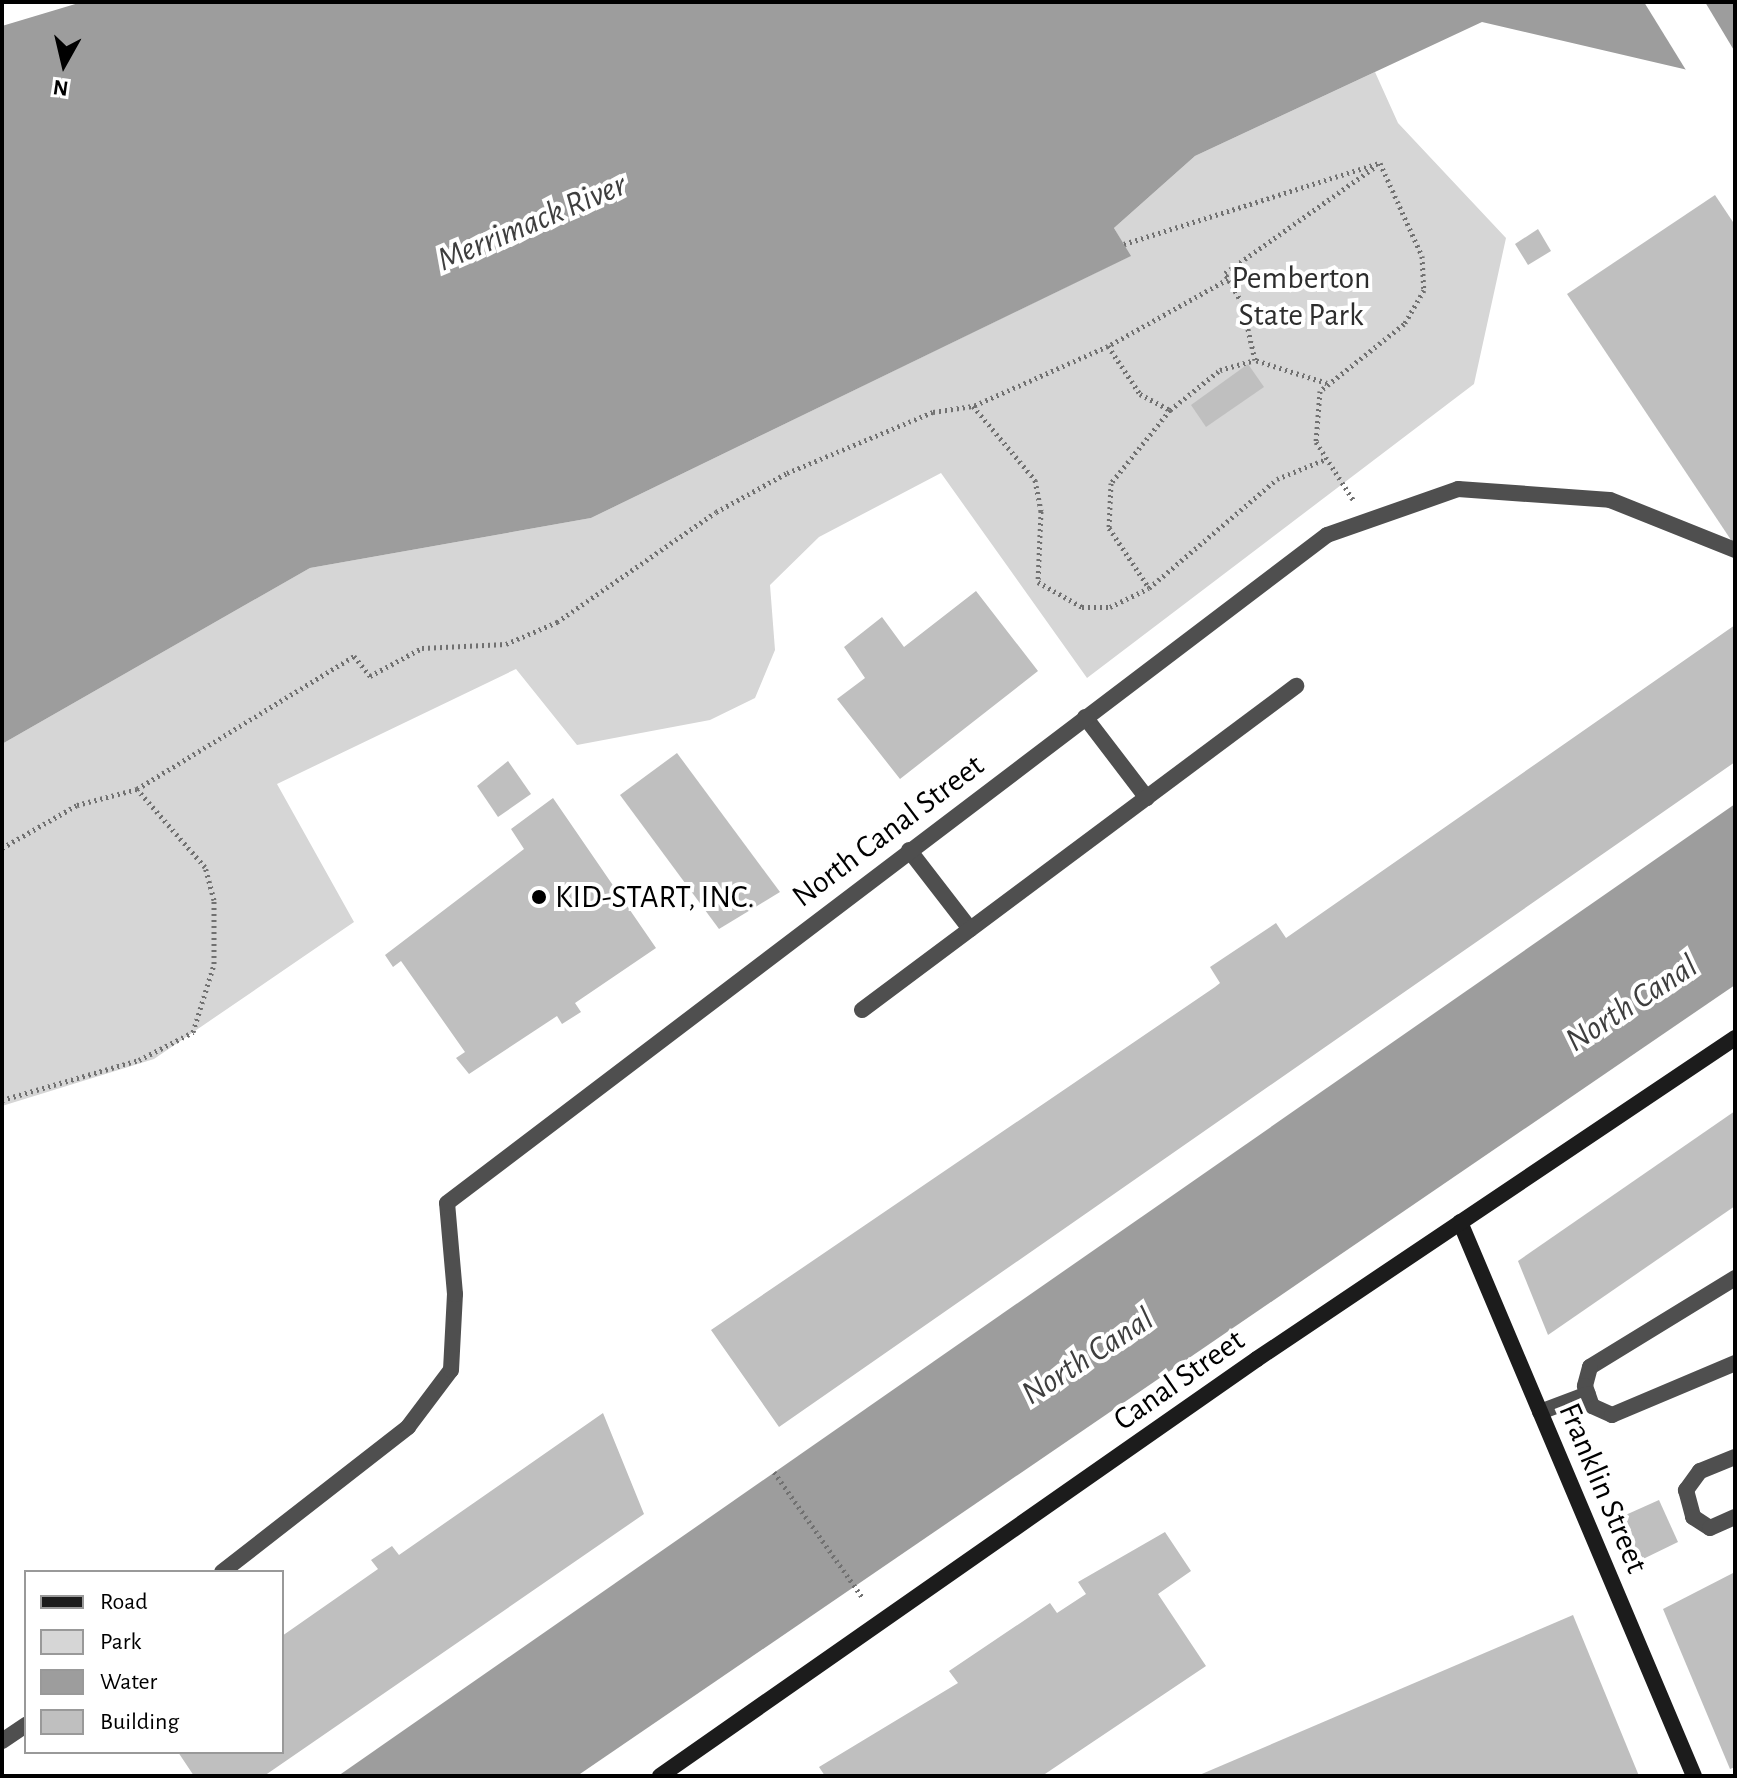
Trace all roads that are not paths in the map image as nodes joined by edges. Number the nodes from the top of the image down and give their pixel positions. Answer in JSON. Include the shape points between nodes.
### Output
{"nodes":[{"id":1,"x":1735,"y":550,"type":"edge"},
{"id":2,"x":1296,"y":686,"type":"dead end"},
{"id":3,"x":1085,"y":717,"type":"junction"},
{"id":4,"x":1147,"y":798,"type":"junction"},
{"id":5,"x":909,"y":850,"type":"junction"},
{"id":6,"x":970,"y":929,"type":"junction"},
{"id":7,"x":862,"y":1010,"type":"dead end"},
{"id":8,"x":1735,"y":1038,"type":"edge"},
{"id":9,"x":1460,"y":1222,"type":"junction"},
{"id":10,"x":1735,"y":1278,"type":"edge"},
{"id":11,"x":1735,"y":1363,"type":"edge"},
{"id":12,"x":1588,"y":1394,"type":"junction"},
{"id":13,"x":1540,"y":1412,"type":"junction"},
{"id":14,"x":1735,"y":1457,"type":"edge"},
{"id":15,"x":1735,"y":1517,"type":"edge"},
{"id":16,"x":225,"y":1570,"type":"edge"},
{"id":17,"x":24,"y":1726,"type":"edge"},
{"id":18,"x":2,"y":1741,"type":"edge"},
{"id":19,"x":669,"y":1774,"type":"edge"},
{"id":20,"x":1694,"y":1776,"type":"edge"}],
"edges":[{"from":1,"to":3,"type":"street","name":"North Canal Street","via":[[1595,499],[1458,489],[1327,535]]},
{"from":2,"to":4,"type":"street"},
{"from":3,"to":4,"type":"street"},
{"from":3,"to":5,"type":"street","name":"North Canal Street"},
{"from":4,"to":6,"type":"street"},
{"from":5,"to":6,"type":"street"},
{"from":5,"to":16,"type":"street","name":"North Canal Street","via":[[447,1203],[455,1294],[451,1370],[408,1427]]},
{"from":6,"to":7,"type":"street"},
{"from":8,"to":9,"type":"main road","name":"Canal Street"},
{"from":9,"to":13,"type":"main road","name":"Franklin Street"},
{"from":9,"to":19,"type":"main road","name":"Canal Street"},
{"from":10,"to":12,"type":"street","via":[[1590,1367]]},
{"from":11,"to":12,"type":"street","via":[[1612,1415],[1592,1406]]},
{"from":12,"to":13,"type":"street"},
{"from":13,"to":20,"type":"main road","name":"Franklin Street"},
{"from":14,"to":15,"type":"street","via":[[1700,1471],[1686,1490],[1693,1517],[1710,1528]]},
{"from":17,"to":18,"type":"street"}]}
